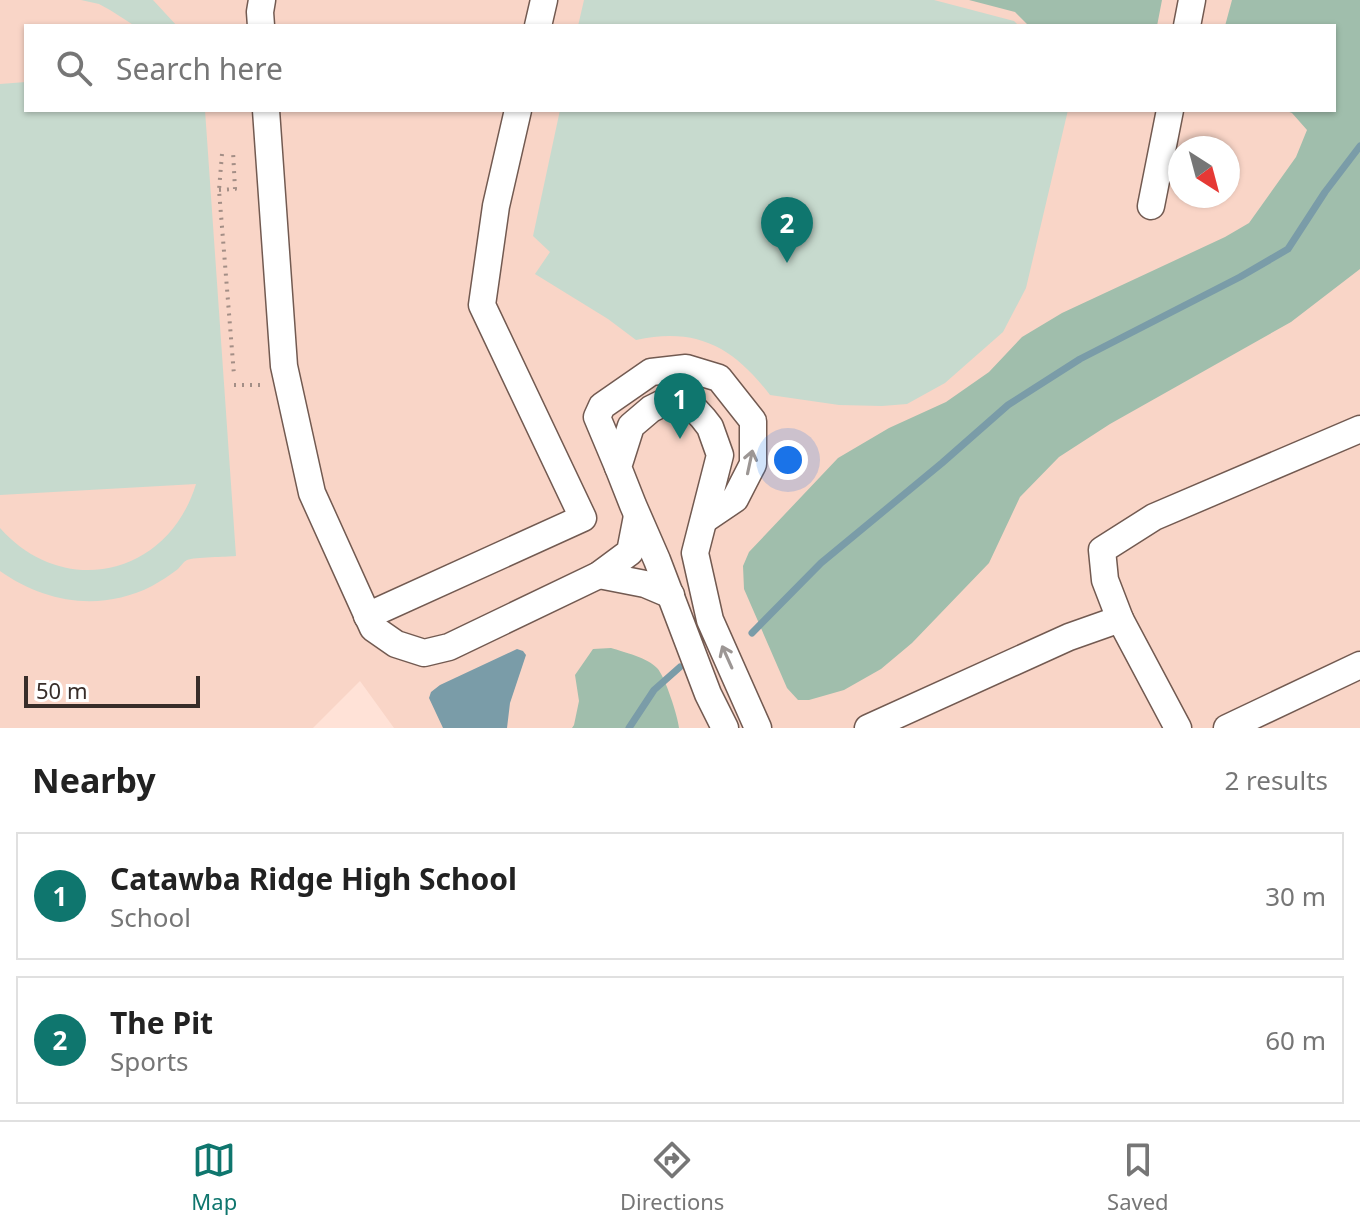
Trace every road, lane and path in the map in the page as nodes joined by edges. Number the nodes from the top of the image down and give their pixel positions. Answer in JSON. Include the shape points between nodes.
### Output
{"nodes":[{"id":1,"x":262,"y":0,"type":"edge"},
{"id":2,"x":544,"y":0,"type":"edge"},
{"id":3,"x":1192,"y":0,"type":"edge"},
{"id":4,"x":261,"y":24,"type":"edge"},
{"id":5,"x":538,"y":24,"type":"edge"},
{"id":6,"x":1187,"y":24,"type":"edge"},
{"id":7,"x":266,"y":112,"type":"edge"},
{"id":8,"x":518,"y":112,"type":"edge"},
{"id":9,"x":1170,"y":112,"type":"edge"},
{"id":10,"x":233,"y":151,"type":"dead end"},
{"id":11,"x":222,"y":154,"type":"dead end"},
{"id":12,"x":219,"y":190,"type":"junction"},
{"id":13,"x":1151,"y":206,"type":"dead end"},
{"id":14,"x":234,"y":375,"type":"dead end"},
{"id":15,"x":234,"y":385,"type":"dead end"},
{"id":16,"x":260,"y":385,"type":"dead end"},
{"id":17,"x":1360,"y":429,"type":"edge"},
{"id":18,"x":618,"y":467,"type":"junction"},
{"id":19,"x":637,"y":516,"type":"junction"},
{"id":20,"x":704,"y":520,"type":"junction"},
{"id":21,"x":599,"y":575,"type":"junction"},
{"id":22,"x":671,"y":595,"type":"junction"},
{"id":23,"x":367,"y":616,"type":"junction"},
{"id":24,"x":1120,"y":619,"type":"junction"},
{"id":25,"x":1360,"y":665,"type":"edge"},
{"id":26,"x":725,"y":728,"type":"edge"},
{"id":27,"x":758,"y":728,"type":"edge"},
{"id":28,"x":868,"y":728,"type":"edge"},
{"id":29,"x":1178,"y":728,"type":"edge"},
{"id":30,"x":1227,"y":728,"type":"edge"}],
"edges":[{"from":1,"to":4,"type":"lane"},
{"from":2,"to":5,"type":"lane"},
{"from":3,"to":6,"type":"lane"},
{"from":7,"to":23,"type":"lane","via":[[284,366],[312,493]]},
{"from":8,"to":23,"type":"lane","via":[[496,206],[482,305],[583,518]]},
{"from":9,"to":13,"type":"lane"},
{"from":10,"to":12,"type":"path","via":[[235,189]]},
{"from":11,"to":12,"type":"path"},
{"from":12,"to":14,"type":"path"},
{"from":15,"to":16,"type":"path"},
{"from":17,"to":24,"type":"lane","via":[[1154,517],[1102,550],[1105,580]]},
{"from":18,"to":19,"type":"lane"},
{"from":18,"to":20,"type":"lane","via":[[631,426],[651,409],[673,398],[691,405],[710,427],[720,455]]},
{"from":20,"to":18,"type":"lane","one_way":true,"via":[[735,499],[753,464],[753,421],[719,378],[686,368],[651,372],[602,406],[597,417]]},
{"from":19,"to":21,"type":"lane","via":[[630,552]]},
{"from":19,"to":22,"type":"lane"},
{"from":27,"to":20,"type":"lane","one_way":true,"via":[[710,620],[695,553]]},
{"from":21,"to":22,"type":"lane"},
{"from":21,"to":23,"type":"lane","via":[[449,647],[424,653],[396,644],[373,628]]},
{"from":22,"to":26,"type":"lane"},
{"from":24,"to":28,"type":"lane"},
{"from":24,"to":29,"type":"lane"},
{"from":25,"to":30,"type":"lane"}]}
